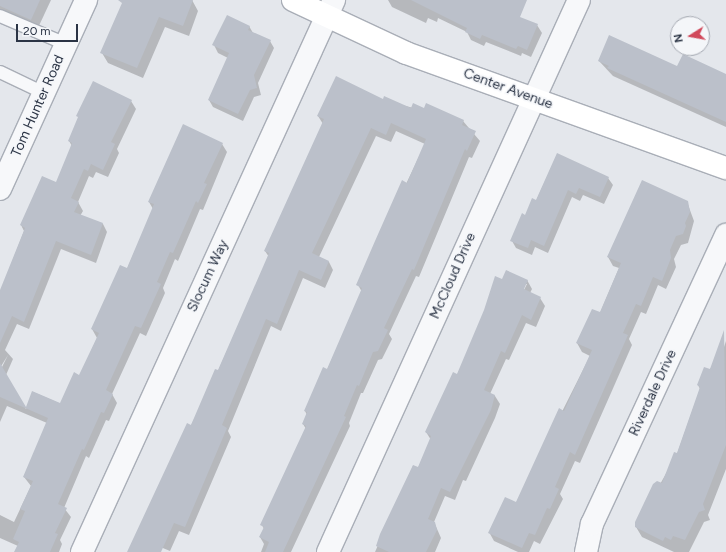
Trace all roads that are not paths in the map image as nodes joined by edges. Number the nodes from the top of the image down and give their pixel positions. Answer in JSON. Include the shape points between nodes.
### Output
{"nodes":[{"id":1,"x":86,"y":0,"type":"edge"},
{"id":2,"x":293,"y":0,"type":"edge"},
{"id":3,"x":579,"y":0,"type":"edge"},
{"id":4,"x":331,"y":8,"type":"edge"},
{"id":5,"x":0,"y":16,"type":"edge"},
{"id":6,"x":66,"y":44,"type":"junction"},
{"id":7,"x":0,"y":72,"type":"edge"},
{"id":8,"x":44,"y":93,"type":"junction"},
{"id":9,"x":534,"y":98,"type":"junction"},
{"id":10,"x":726,"y":168,"type":"edge"},
{"id":11,"x":0,"y":189,"type":"edge"},
{"id":12,"x":726,"y":235,"type":"edge"},
{"id":13,"x":82,"y":552,"type":"edge"},
{"id":14,"x":328,"y":552,"type":"edge"},
{"id":15,"x":586,"y":552,"type":"edge"}],
"edges":[{"from":1,"to":6,"type":"street","name":"Tom Hunter Road"},
{"from":2,"to":4,"type":"main road","name":"Center Avenue"},
{"from":3,"to":9,"type":"street","name":"McCloud Drive"},
{"from":4,"to":9,"type":"main road","name":"Center Avenue","via":[[406,53]]},
{"from":4,"to":13,"type":"street","name":"Slocum Way"},
{"from":5,"to":6,"type":"lane"},
{"from":6,"to":8,"type":"street","name":"Tom Hunter Road"},
{"from":7,"to":8,"type":"lane"},
{"from":8,"to":11,"type":"street","name":"Tom Hunter Road"},
{"from":9,"to":10,"type":"main road","name":"Center Avenue"},
{"from":9,"to":14,"type":"street","name":"McCloud Drive"},
{"from":12,"to":15,"type":"street","name":"Riverdale Drive","via":[[592,524]]}]}
